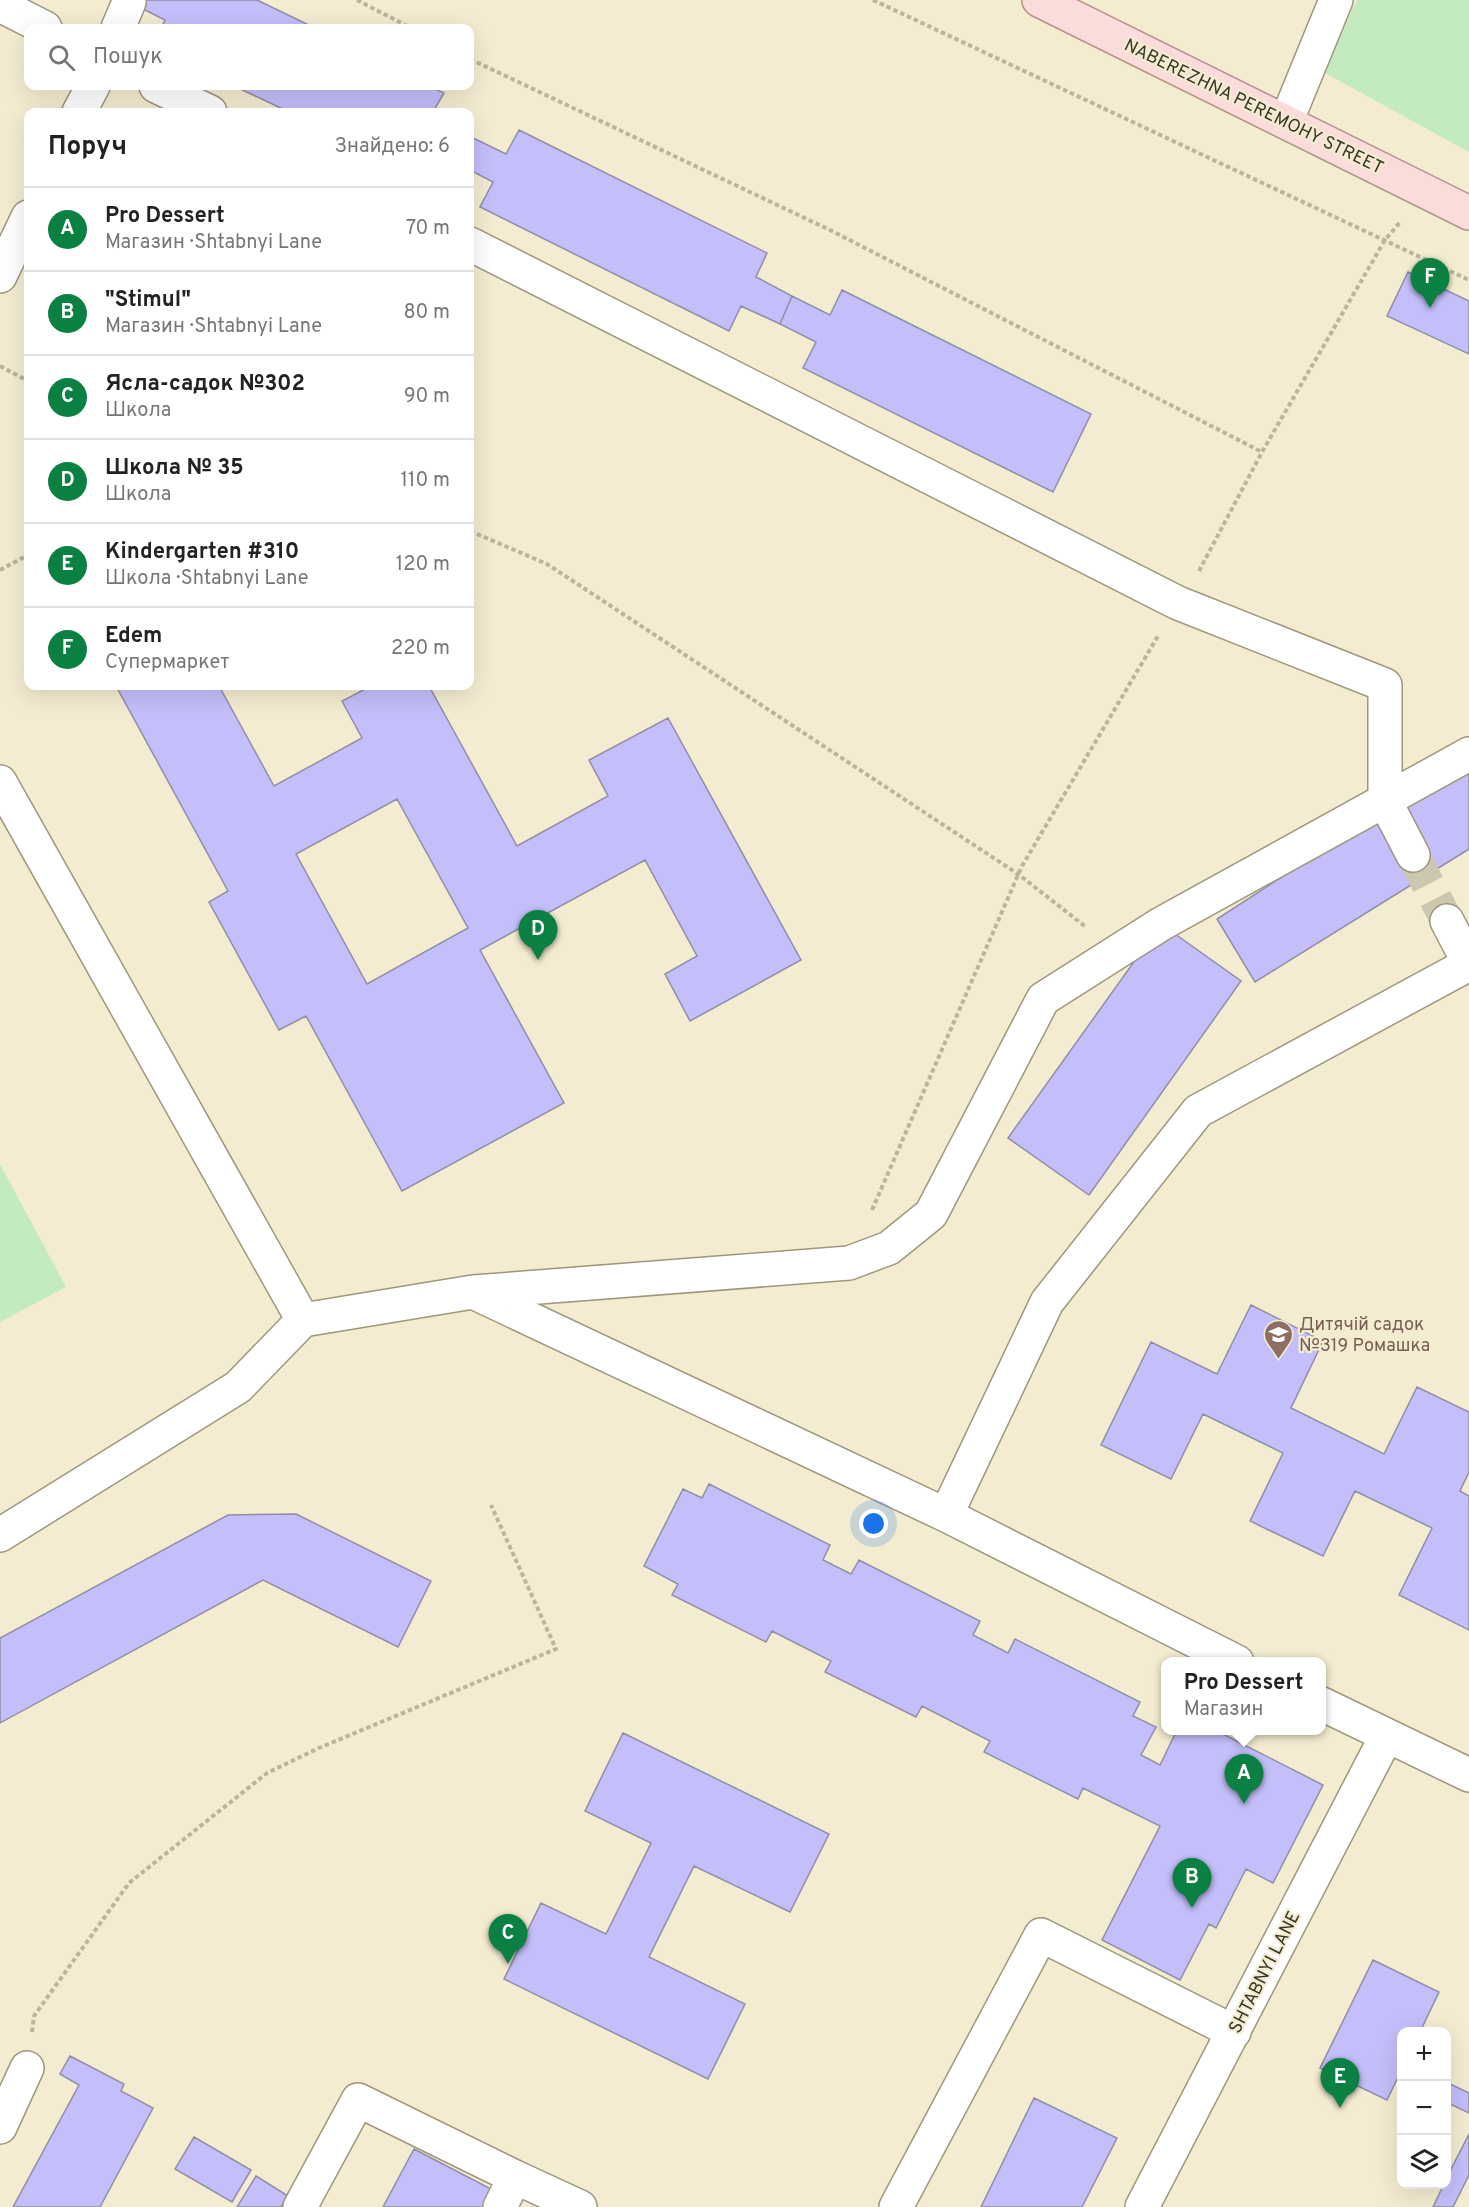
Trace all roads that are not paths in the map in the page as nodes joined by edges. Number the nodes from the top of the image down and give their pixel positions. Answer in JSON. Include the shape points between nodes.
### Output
{"nodes":[{"id":1,"x":1039,"y":0,"type":"edge"},
{"id":2,"x":1336,"y":0,"type":"edge"},
{"id":3,"x":0,"y":6,"type":"edge"},
{"id":4,"x":37,"y":24,"type":"edge"},
{"id":5,"x":91,"y":90,"type":"edge"},
{"id":6,"x":164,"y":90,"type":"edge"},
{"id":7,"x":81,"y":108,"type":"edge"},
{"id":8,"x":202,"y":108,"type":"edge"},
{"id":9,"x":1286,"y":122,"type":"junction"},
{"id":10,"x":1469,"y":213,"type":"edge"},
{"id":11,"x":24,"y":225,"type":"edge"},
{"id":12,"x":474,"y":246,"type":"edge"},
{"id":13,"x":0,"y":276,"type":"edge"},
{"id":14,"x":1469,"y":754,"type":"edge"},
{"id":15,"x":0,"y":782,"type":"edge"},
{"id":16,"x":1385,"y":801,"type":"junction"},
{"id":17,"x":1413,"y":855,"type":"tunnel mouth"},
{"id":18,"x":1447,"y":921,"type":"tunnel mouth"},
{"id":19,"x":1469,"y":963,"type":"edge"},
{"id":20,"x":472,"y":1292,"type":"junction"},
{"id":21,"x":303,"y":1320,"type":"junction"},
{"id":22,"x":946,"y":1515,"type":"junction"},
{"id":23,"x":0,"y":1535,"type":"edge"},
{"id":24,"x":1227,"y":1657,"type":"edge"},
{"id":25,"x":1326,"y":1706,"type":"edge"},
{"id":26,"x":1386,"y":1737,"type":"junction"},
{"id":27,"x":1469,"y":1775,"type":"edge"},
{"id":28,"x":1234,"y":2032,"type":"junction"},
{"id":29,"x":27,"y":2068,"type":"road end"},
{"id":30,"x":0,"y":2127,"type":"edge"},
{"id":31,"x":515,"y":2177,"type":"junction"},
{"id":32,"x":300,"y":2207,"type":"edge"},
{"id":33,"x":500,"y":2207,"type":"edge"},
{"id":34,"x":580,"y":2207,"type":"edge"},
{"id":35,"x":896,"y":2207,"type":"edge"},
{"id":36,"x":1142,"y":2207,"type":"edge"}],
"edges":[{"from":1,"to":9,"type":"main road","name":"NABEREZHNA PEREMOHY STREET"},
{"from":2,"to":9,"type":"street"},
{"from":3,"to":4,"type":"street"},
{"from":5,"to":7,"type":"street"},
{"from":6,"to":8,"type":"street"},
{"from":9,"to":10,"type":"main road","name":"NABEREZHNA PEREMOHY STREET"},
{"from":11,"to":13,"type":"street"},
{"from":12,"to":16,"type":"street","via":[[1178,603],[1385,685]]},
{"from":14,"to":16,"type":"street"},
{"from":15,"to":21,"type":"street"},
{"from":16,"to":17,"type":"street"},
{"from":16,"to":20,"type":"street","via":[[1161,924],[1043,999],[931,1214],[889,1248],[849,1263]]},
{"from":18,"to":19,"type":"street"},
{"from":19,"to":22,"type":"street","via":[[1198,1111],[1047,1302]]},
{"from":20,"to":21,"type":"street"},
{"from":20,"to":22,"type":"street"},
{"from":21,"to":23,"type":"street","via":[[238,1387]]},
{"from":22,"to":24,"type":"street"},
{"from":25,"to":26,"type":"street"},
{"from":26,"to":27,"type":"street"},
{"from":26,"to":28,"type":"street","name":"SHTABNYI LANE"},
{"from":28,"to":35,"type":"street","via":[[1041,1935]]},
{"from":28,"to":36,"type":"street","name":"SHTABNYI LANE"},
{"from":29,"to":30,"type":"street"},
{"from":31,"to":32,"type":"street","via":[[358,2100]]},
{"from":31,"to":33,"type":"street"},
{"from":31,"to":34,"type":"street"}]}
